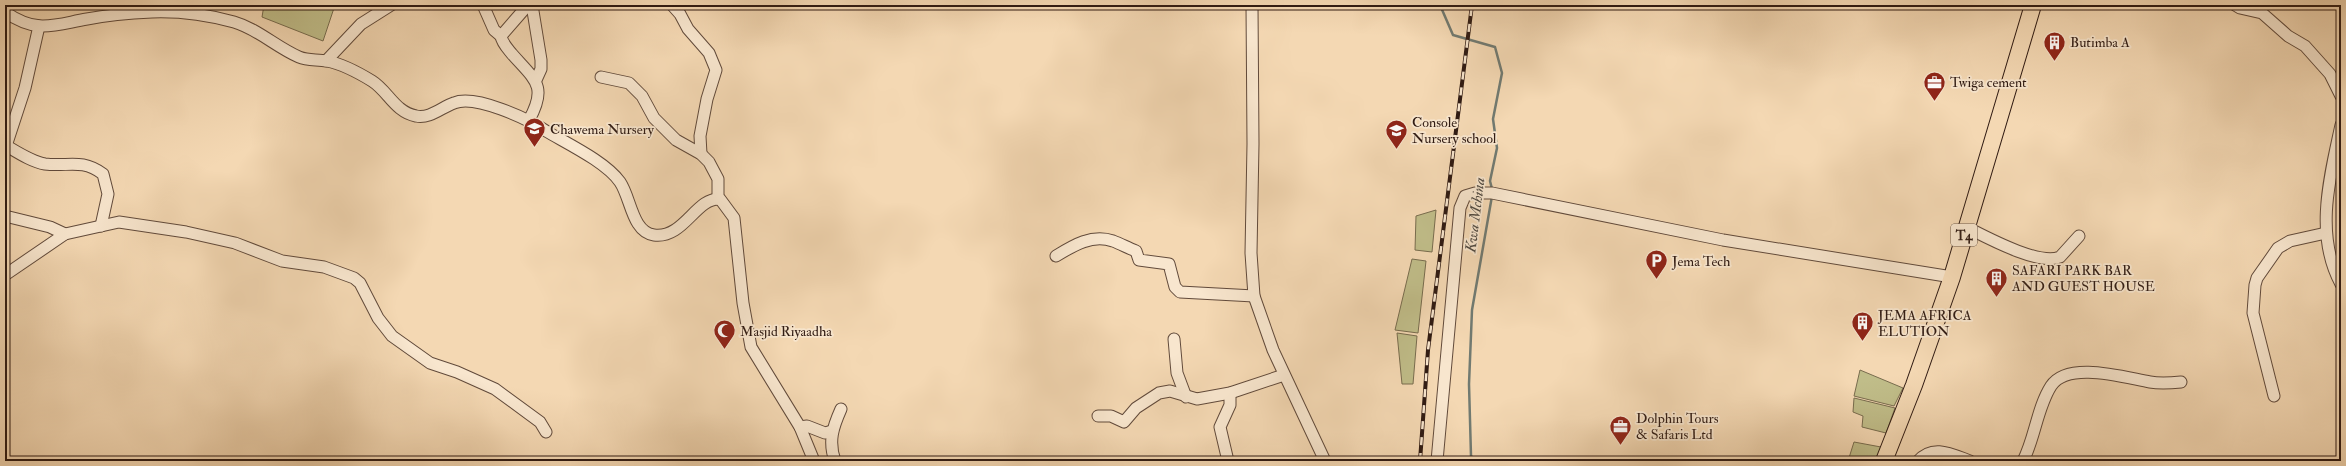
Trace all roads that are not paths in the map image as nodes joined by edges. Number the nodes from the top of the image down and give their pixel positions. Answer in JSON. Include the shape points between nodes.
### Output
{"nodes":[{"id":1,"x":391,"y":5,"type":"edge"},
{"id":2,"x":483,"y":5,"type":"edge"},
{"id":3,"x":528,"y":5,"type":"edge"},
{"id":4,"x":532,"y":5,"type":"edge"},
{"id":5,"x":672,"y":5,"type":"edge"},
{"id":6,"x":1252,"y":5,"type":"edge"},
{"id":7,"x":2033,"y":5,"type":"edge"},
{"id":8,"x":2235,"y":5,"type":"edge"},
{"id":9,"x":5,"y":12,"type":"edge"},
{"id":10,"x":39,"y":26,"type":"junction"},
{"id":11,"x":501,"y":36,"type":"junction"},
{"id":12,"x":326,"y":61,"type":"junction"},
{"id":13,"x":601,"y":76,"type":"dead end"},
{"id":14,"x":536,"y":80,"type":"junction"},
{"id":15,"x":2341,"y":96,"type":"edge"},
{"id":16,"x":529,"y":120,"type":"junction"},
{"id":17,"x":2341,"y":125,"type":"edge"},
{"id":18,"x":5,"y":146,"type":"edge"},
{"id":19,"x":701,"y":154,"type":"junction"},
{"id":20,"x":718,"y":198,"type":"junction"},
{"id":21,"x":5,"y":216,"type":"edge"},
{"id":22,"x":101,"y":226,"type":"junction"},
{"id":23,"x":1966,"y":227,"type":"junction"},
{"id":24,"x":2326,"y":233,"type":"junction"},
{"id":25,"x":65,"y":234,"type":"junction"},
{"id":26,"x":2079,"y":236,"type":"dead end"},
{"id":27,"x":1056,"y":256,"type":"dead end"},
{"id":28,"x":5,"y":275,"type":"edge"},
{"id":29,"x":1952,"y":276,"type":"junction"},
{"id":30,"x":2341,"y":284,"type":"edge"},
{"id":31,"x":1254,"y":296,"type":"junction"},
{"id":32,"x":1174,"y":339,"type":"dead end"},
{"id":33,"x":1284,"y":375,"type":"junction"},
{"id":34,"x":2181,"y":382,"type":"dead end"},
{"id":35,"x":1230,"y":393,"type":"junction"},
{"id":36,"x":2274,"y":396,"type":"dead end"},
{"id":37,"x":1186,"y":397,"type":"junction"},
{"id":38,"x":841,"y":409,"type":"dead end"},
{"id":39,"x":1098,"y":416,"type":"dead end"},
{"id":40,"x":800,"y":427,"type":"junction"},
{"id":41,"x":832,"y":430,"type":"junction"},
{"id":42,"x":546,"y":432,"type":"dead end"},
{"id":43,"x":814,"y":461,"type":"edge"},
{"id":44,"x":835,"y":461,"type":"edge"},
{"id":45,"x":1228,"y":461,"type":"edge"},
{"id":46,"x":1325,"y":461,"type":"edge"},
{"id":47,"x":1437,"y":461,"type":"edge"},
{"id":48,"x":1884,"y":461,"type":"edge"},
{"id":49,"x":1918,"y":461,"type":"edge"},
{"id":50,"x":1970,"y":461,"type":"edge"},
{"id":51,"x":2023,"y":461,"type":"edge"}],
"edges":[{"from":1,"to":12,"type":"street","via":[[361,24]]},
{"from":2,"to":11,"type":"street","via":[[494,30]]},
{"from":3,"to":11,"type":"street"},
{"from":4,"to":14,"type":"street","via":[[541,60],[541,69]]},
{"from":5,"to":19,"type":"street","via":[[691,34],[709,53],[716,70],[700,136]]},
{"from":6,"to":31,"type":"street","via":[[1251,254]]},
{"from":7,"to":23,"type":"highway","number":"T4"},
{"from":8,"to":15,"type":"street","via":[[2262,13],[2288,36],[2306,46],[2330,74]]},
{"from":9,"to":10,"type":"street","via":[[26,24]]},
{"from":10,"to":12,"type":"street","via":[[60,26],[116,15],[180,13],[244,26],[299,57]]},
{"from":10,"to":18,"type":"street","via":[[25,88]]},
{"from":11,"to":14,"type":"street","via":[[507,48]]},
{"from":12,"to":16,"type":"street","via":[[372,81],[398,108],[414,116],[422,117],[461,101],[502,109]]},
{"from":13,"to":19,"type":"street","via":[[629,83],[642,96],[654,118],[676,140]]},
{"from":14,"to":16,"type":"street","via":[[540,92],[538,105]]},
{"from":16,"to":20,"type":"street","via":[[612,172],[625,190],[639,225],[645,232],[654,235],[671,232]]},
{"from":17,"to":24,"type":"street","via":[[2331,170]]},
{"from":18,"to":22,"type":"street","via":[[39,162],[79,164],[103,174],[108,194]]},
{"from":19,"to":20,"type":"street","via":[[709,162],[718,179]]},
{"from":20,"to":40,"type":"street","via":[[723,201],[734,218],[743,303],[751,347]]},
{"from":21,"to":25,"type":"street","via":[[50,227]]},
{"from":22,"to":25,"type":"street"},
{"from":22,"to":42,"type":"street","via":[[118,222],[186,232],[235,243],[282,261],[324,267],[354,278],[363,287],[378,318],[392,336],[430,363],[495,389],[540,422]]},
{"from":23,"to":26,"type":"street","via":[[2010,249],[2044,258],[2060,257]]},
{"from":23,"to":29,"type":"highway","number":"T4"},
{"from":24,"to":30,"type":"street"},
{"from":24,"to":36,"type":"street","via":[[2290,241],[2278,248],[2257,278],[2253,313]]},
{"from":25,"to":28,"type":"street"},
{"from":27,"to":31,"type":"street","via":[[1081,242],[1106,239],[1136,251],[1139,260],[1169,264],[1175,287],[1180,292]]},
{"from":29,"to":47,"type":"street","via":[[1723,240],[1492,193],[1475,192],[1466,196],[1460,208]]},
{"from":29,"to":48,"type":"highway","number":"T4"},
{"from":31,"to":33,"type":"street","via":[[1263,327]]},
{"from":32,"to":37,"type":"street","via":[[1177,373]]},
{"from":33,"to":35,"type":"street"},
{"from":33,"to":46,"type":"street"},
{"from":34,"to":51,"type":"street","via":[[2152,383],[2110,373],[2075,374],[2059,378],[2046,395]]},
{"from":35,"to":37,"type":"street","via":[[1197,399]]},
{"from":35,"to":45,"type":"street","via":[[1230,405],[1220,428]]},
{"from":37,"to":39,"type":"street","via":[[1170,391],[1159,393],[1136,408],[1124,422],[1111,416]]},
{"from":38,"to":41,"type":"street"},
{"from":40,"to":41,"type":"street","via":[[807,426],[824,433]]},
{"from":40,"to":43,"type":"street"},
{"from":41,"to":44,"type":"street","via":[[831,444]]},
{"from":49,"to":50,"type":"street","via":[[1934,450]]}]}
